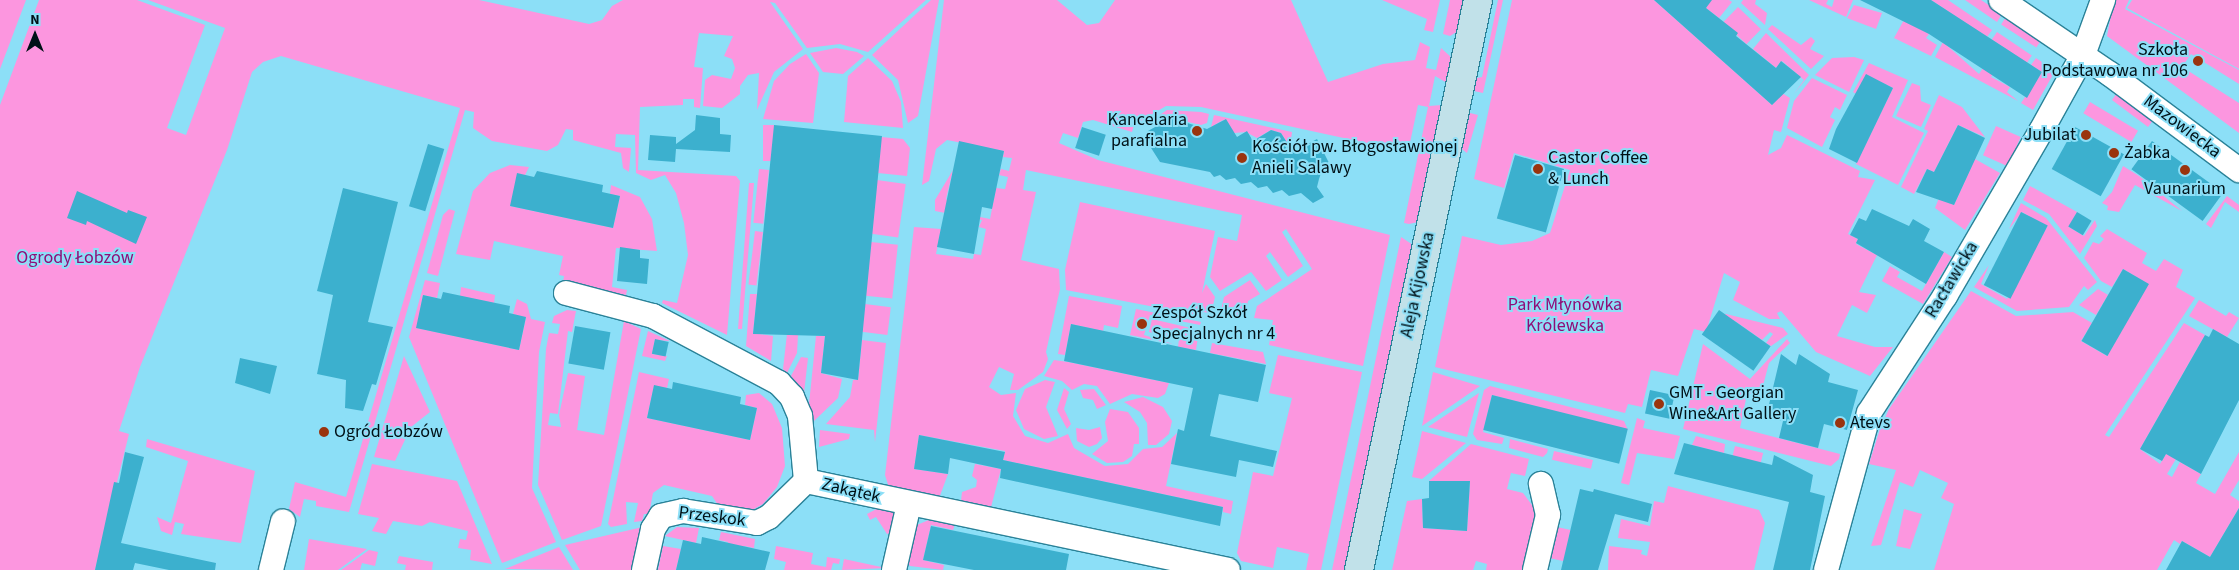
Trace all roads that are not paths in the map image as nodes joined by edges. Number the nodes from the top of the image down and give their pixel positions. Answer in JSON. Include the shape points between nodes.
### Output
{"nodes":[{"id":1,"x":1478,"y":0,"type":"edge"},
{"id":2,"x":2001,"y":0,"type":"edge"},
{"id":3,"x":2103,"y":0,"type":"edge"},
{"id":4,"x":2083,"y":55,"type":"junction"},
{"id":5,"x":2239,"y":170,"type":"edge"},
{"id":6,"x":566,"y":293,"type":"dead end"},
{"id":7,"x":806,"y":481,"type":"junction"},
{"id":8,"x":1541,"y":484,"type":"dead end"},
{"id":9,"x":909,"y":504,"type":"junction"},
{"id":10,"x":282,"y":520,"type":"dead end"},
{"id":11,"x":271,"y":570,"type":"edge"},
{"id":12,"x":644,"y":570,"type":"edge"},
{"id":13,"x":894,"y":570,"type":"edge"},
{"id":14,"x":1228,"y":570,"type":"edge"},
{"id":15,"x":1359,"y":570,"type":"edge"},
{"id":16,"x":1535,"y":570,"type":"edge"},
{"id":17,"x":1826,"y":570,"type":"edge"}],
"edges":[{"from":1,"to":15,"type":"street","name":"Aleja Kijowska"},
{"from":2,"to":4,"type":"street","name":"Mazowiecka"},
{"from":3,"to":4,"type":"street","name":"Racławicka"},
{"from":4,"to":5,"type":"street","name":"Mazowiecka"},
{"from":4,"to":17,"type":"street","name":"Racławicka","via":[[1952,283],[1869,412]]},
{"from":6,"to":7,"type":"street","name":"Zakątek","via":[[653,316],[779,383],[792,398],[800,416]]},
{"from":7,"to":9,"type":"street","name":"Zakątek"},
{"from":7,"to":12,"type":"street","name":"Przeskok","via":[[762,522],[676,511],[661,516],[654,525]]},
{"from":8,"to":16,"type":"street","via":[[1548,516]]},
{"from":9,"to":13,"type":"street"},
{"from":9,"to":14,"type":"street","name":"Zakątek"},
{"from":10,"to":11,"type":"street"}]}
